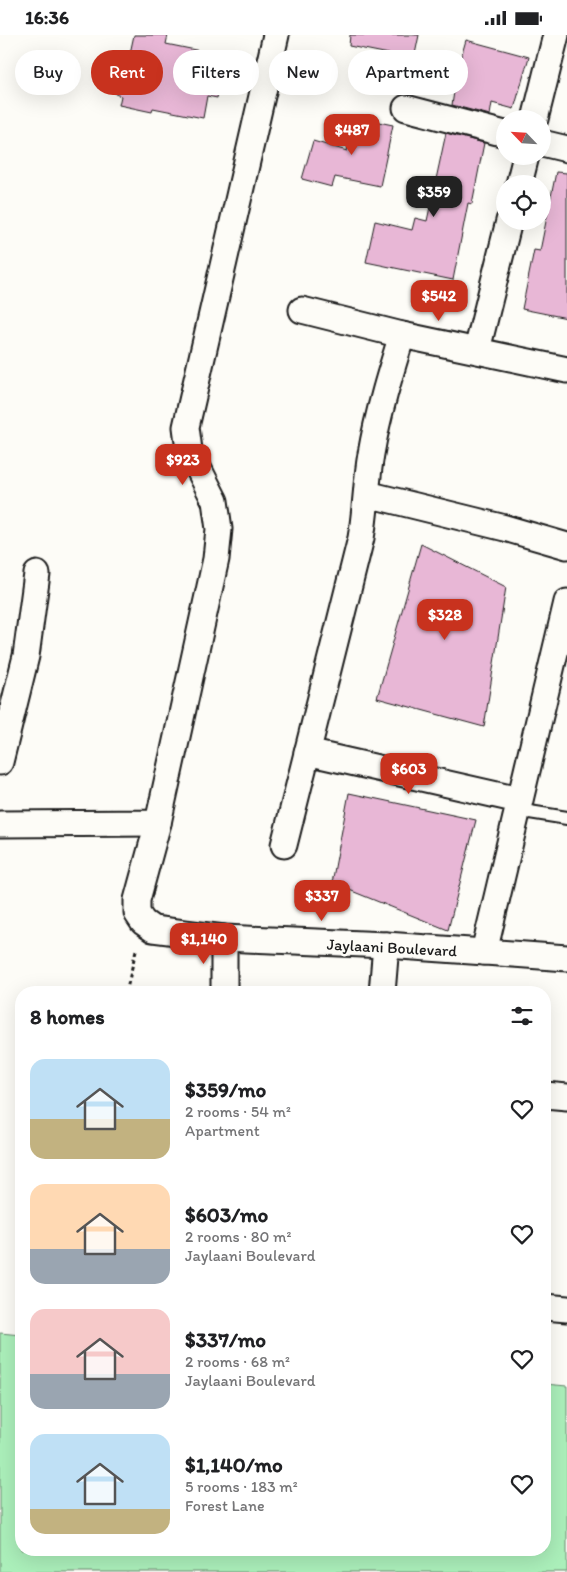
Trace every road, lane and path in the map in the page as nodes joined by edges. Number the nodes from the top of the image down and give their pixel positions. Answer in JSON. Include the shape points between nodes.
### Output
{"nodes":[{"id":1,"x":276,"y":35,"type":"edge"},
{"id":2,"x":556,"y":35,"type":"edge"},
{"id":3,"x":406,"y":108,"type":"dead end"},
{"id":4,"x":537,"y":110,"type":"edge"},
{"id":5,"x":496,"y":132,"type":"edge"},
{"id":6,"x":551,"y":145,"type":"edge"},
{"id":7,"x":567,"y":149,"type":"edge"},
{"id":8,"x":508,"y":230,"type":"edge"},
{"id":9,"x":302,"y":310,"type":"dead end"},
{"id":10,"x":402,"y":335,"type":"junction"},
{"id":11,"x":477,"y":350,"type":"junction"},
{"id":12,"x":567,"y":370,"type":"edge"},
{"id":13,"x":367,"y":494,"type":"junction"},
{"id":14,"x":567,"y":546,"type":"edge"},
{"id":15,"x":37,"y":574,"type":"dead end"},
{"id":16,"x":567,"y":602,"type":"edge"},
{"id":17,"x":307,"y":751,"type":"junction"},
{"id":18,"x":0,"y":761,"type":"edge"},
{"id":19,"x":518,"y":805,"type":"junction"},
{"id":20,"x":567,"y":818,"type":"edge"},
{"id":21,"x":158,"y":823,"type":"junction"},
{"id":22,"x":0,"y":824,"type":"edge"},
{"id":23,"x":284,"y":845,"type":"dead end"},
{"id":24,"x":143,"y":923,"type":"junction"},
{"id":25,"x":224,"y":938,"type":"junction"},
{"id":26,"x":386,"y":945,"type":"junction"},
{"id":27,"x":484,"y":952,"type":"junction"},
{"id":28,"x":567,"y":958,"type":"edge"},
{"id":29,"x":128,"y":986,"type":"edge"},
{"id":30,"x":224,"y":986,"type":"edge"},
{"id":31,"x":383,"y":986,"type":"edge"},
{"id":32,"x":551,"y":1096,"type":"edge"},
{"id":33,"x":567,"y":1097,"type":"edge"},
{"id":34,"x":551,"y":1308,"type":"edge"},
{"id":35,"x":567,"y":1309,"type":"edge"}],
"edges":[{"from":1,"to":21,"type":"street","via":[[186,427],[189,450],[215,501],[219,529],[216,559]]},
{"from":2,"to":4,"type":"street"},
{"from":3,"to":5,"type":"street"},
{"from":6,"to":7,"type":"street"},
{"from":8,"to":11,"type":"street"},
{"from":9,"to":10,"type":"street"},
{"from":10,"to":11,"type":"street"},
{"from":10,"to":13,"type":"street","via":[[379,413],[370,456]]},
{"from":11,"to":12,"type":"street"},
{"from":13,"to":14,"type":"street"},
{"from":13,"to":17,"type":"street","via":[[361,538]]},
{"from":15,"to":18,"type":"street","via":[[26,656]]},
{"from":16,"to":19,"type":"street"},
{"from":17,"to":19,"type":"street"},
{"from":17,"to":23,"type":"street"},
{"from":19,"to":20,"type":"lane"},
{"from":19,"to":27,"type":"street"},
{"from":21,"to":22,"type":"street"},
{"from":21,"to":24,"type":"street","via":[[137,900],[137,913]]},
{"from":24,"to":25,"type":"street","name":"Jaylaani Boulevard","via":[[167,932]]},
{"from":24,"to":29,"type":"path"},
{"from":25,"to":26,"type":"street","name":"Jaylaani Boulevard"},
{"from":25,"to":30,"type":"street"},
{"from":26,"to":27,"type":"street","name":"Jaylaani Boulevard"},
{"from":26,"to":31,"type":"street"},
{"from":27,"to":28,"type":"street","name":"Jaylaani Boulevard"},
{"from":32,"to":33,"type":"street"},
{"from":34,"to":35,"type":"street"}]}
